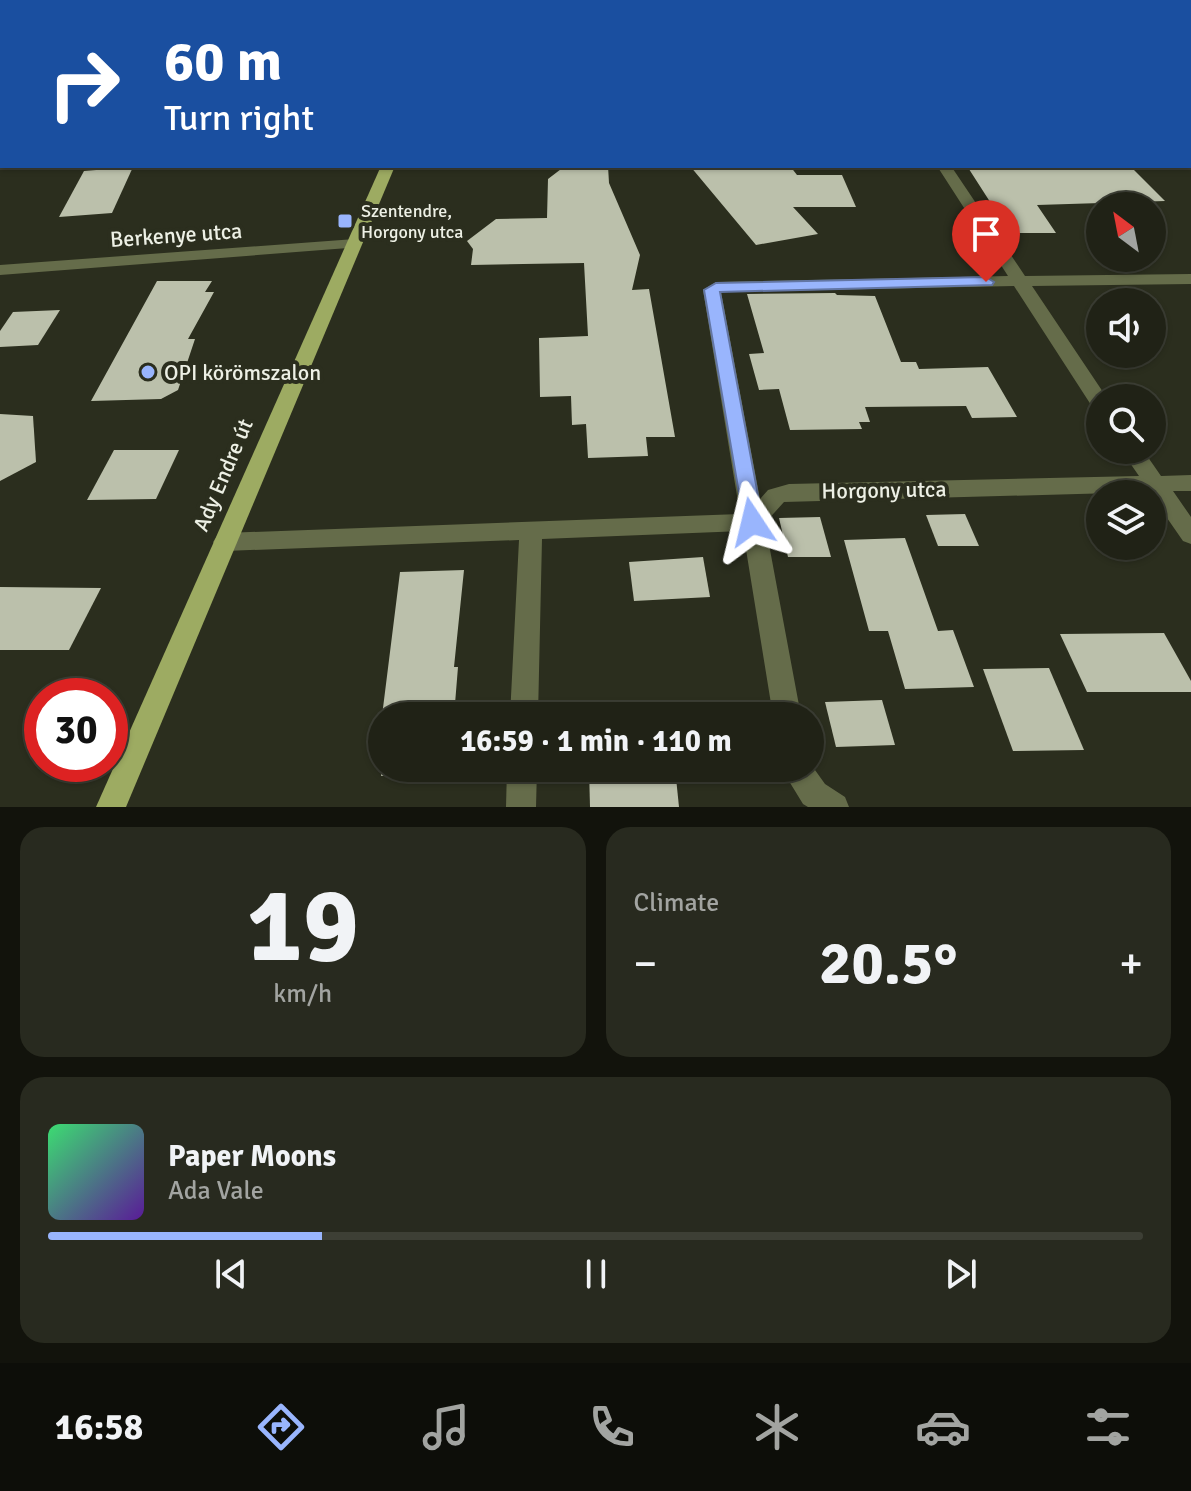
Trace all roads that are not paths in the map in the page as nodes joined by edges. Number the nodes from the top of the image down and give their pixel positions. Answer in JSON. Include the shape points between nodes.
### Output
{"nodes":[{"id":1,"x":387,"y":168,"type":"edge"},
{"id":2,"x":945,"y":168,"type":"edge"},
{"id":3,"x":355,"y":244,"type":"junction"},
{"id":4,"x":0,"y":270,"type":"edge"},
{"id":5,"x":1191,"y":279,"type":"edge"},
{"id":6,"x":1018,"y":282,"type":"junction"},
{"id":7,"x":1087,"y":384,"type":"edge"},
{"id":8,"x":1166,"y":483,"type":"edge"},
{"id":9,"x":1191,"y":483,"type":"edge"},
{"id":10,"x":1086,"y":485,"type":"edge"},
{"id":11,"x":1166,"y":500,"type":"edge"},
{"id":12,"x":752,"y":522,"type":"junction"},
{"id":13,"x":531,"y":530,"type":"junction"},
{"id":14,"x":1191,"y":535,"type":"edge"},
{"id":15,"x":225,"y":542,"type":"junction"},
{"id":16,"x":525,"y":702,"type":"edge"},
{"id":17,"x":784,"y":702,"type":"edge"},
{"id":18,"x":522,"y":782,"type":"edge"},
{"id":19,"x":806,"y":782,"type":"edge"},
{"id":20,"x":111,"y":807,"type":"edge"},
{"id":21,"x":521,"y":807,"type":"edge"},
{"id":22,"x":834,"y":807,"type":"edge"}],
"edges":[{"from":1,"to":3,"type":"main road","name":"Ady Endre út"},
{"from":2,"to":6,"type":"street"},
{"from":3,"to":4,"type":"street","name":"Berkenye utca"},
{"from":3,"to":15,"type":"main road","name":"Ady Endre út"},
{"from":5,"to":6,"type":"street"},
{"from":6,"to":7,"type":"street"},
{"from":6,"to":12,"type":"street","via":[[712,290]]},
{"from":8,"to":9,"type":"street","name":"Horgony utca"},
{"from":10,"to":12,"type":"street","name":"Horgony utca","via":[[789,492],[776,496]]},
{"from":11,"to":14,"type":"street"},
{"from":12,"to":13,"type":"street"},
{"from":12,"to":17,"type":"street"},
{"from":13,"to":15,"type":"street"},
{"from":13,"to":16,"type":"street"},
{"from":15,"to":20,"type":"main road","name":"Ady Endre út"},
{"from":18,"to":21,"type":"street"},
{"from":19,"to":22,"type":"street"}]}
